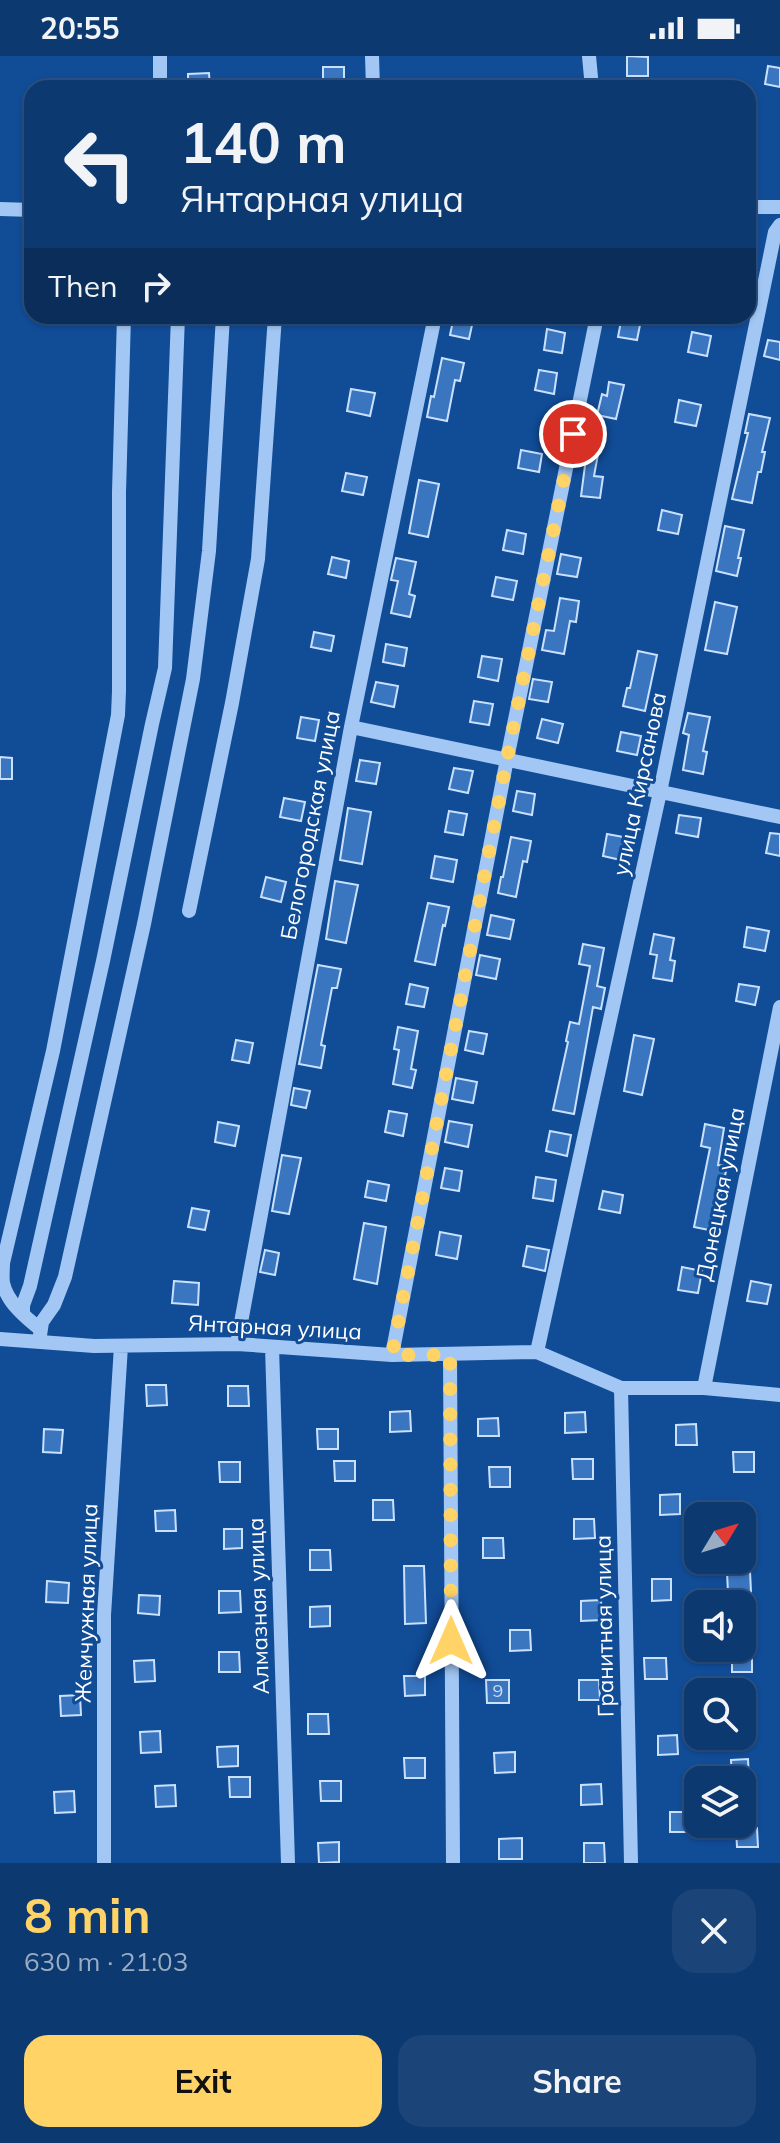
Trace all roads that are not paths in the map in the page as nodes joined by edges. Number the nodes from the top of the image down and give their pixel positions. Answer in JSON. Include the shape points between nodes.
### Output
{"nodes":[{"id":1,"x":160,"y":56,"type":"edge"},
{"id":2,"x":372,"y":56,"type":"edge"},
{"id":3,"x":589,"y":56,"type":"edge"},
{"id":4,"x":160,"y":80,"type":"edge"},
{"id":5,"x":373,"y":80,"type":"edge"},
{"id":6,"x":591,"y":80,"type":"edge"},
{"id":7,"x":756,"y":207,"type":"edge"},
{"id":8,"x":780,"y":207,"type":"edge"},
{"id":9,"x":0,"y":209,"type":"edge"},
{"id":10,"x":24,"y":210,"type":"edge"},
{"id":11,"x":780,"y":225,"type":"edge"},
{"id":12,"x":124,"y":324,"type":"edge"},
{"id":13,"x":178,"y":324,"type":"edge"},
{"id":14,"x":223,"y":324,"type":"edge"},
{"id":15,"x":274,"y":324,"type":"edge"},
{"id":16,"x":433,"y":324,"type":"edge"},
{"id":17,"x":595,"y":324,"type":"edge"},
{"id":18,"x":351,"y":727,"type":"junction"},
{"id":19,"x":507,"y":759,"type":"junction"},
{"id":20,"x":660,"y":792,"type":"junction"},
{"id":21,"x":780,"y":817,"type":"edge"},
{"id":22,"x":189,"y":911,"type":"dead end"},
{"id":23,"x":780,"y":1007,"type":"edge"},
{"id":24,"x":23,"y":1314,"type":"junction"},
{"id":25,"x":40,"y":1335,"type":"junction"},
{"id":26,"x":0,"y":1339,"type":"edge"},
{"id":27,"x":237,"y":1344,"type":"junction"},
{"id":28,"x":121,"y":1346,"type":"junction"},
{"id":29,"x":272,"y":1347,"type":"junction"},
{"id":30,"x":537,"y":1352,"type":"junction"},
{"id":31,"x":392,"y":1355,"type":"junction"},
{"id":32,"x":450,"y":1355,"type":"junction"},
{"id":33,"x":621,"y":1388,"type":"junction"},
{"id":34,"x":704,"y":1388,"type":"junction"},
{"id":35,"x":780,"y":1395,"type":"edge"},
{"id":36,"x":104,"y":1863,"type":"edge"},
{"id":37,"x":288,"y":1863,"type":"edge"},
{"id":38,"x":453,"y":1863,"type":"edge"},
{"id":39,"x":631,"y":1863,"type":"edge"}],
"edges":[{"from":1,"to":4,"type":"street"},
{"from":2,"to":5,"type":"street"},
{"from":3,"to":6,"type":"street"},
{"from":7,"to":8,"type":"street"},
{"from":9,"to":10,"type":"street"},
{"from":11,"to":20,"type":"street","name":"улица Кирсанова"},
{"from":12,"to":24,"type":"street","via":[[118,715],[53,1051],[3,1263],[3,1283]]},
{"from":13,"to":24,"type":"street","via":[[165,668]]},
{"from":14,"to":25,"type":"street","via":[[209,551],[193,679],[65,1277]]},
{"from":15,"to":22,"type":"street","via":[[258,559]]},
{"from":16,"to":18,"type":"street","name":"Белогородская улица"},
{"from":17,"to":19,"type":"street"},
{"from":18,"to":19,"type":"street"},
{"from":18,"to":27,"type":"street","name":"Белогородская улица"},
{"from":19,"to":20,"type":"street"},
{"from":19,"to":31,"type":"street"},
{"from":20,"to":21,"type":"street"},
{"from":20,"to":30,"type":"street","name":"улица Кирсанова"},
{"from":23,"to":34,"type":"street","name":"Донецкая улица"},
{"from":24,"to":25,"type":"street"},
{"from":25,"to":26,"type":"street","name":"Янтарная улица"},
{"from":25,"to":28,"type":"street","name":"Янтарная улица"},
{"from":27,"to":28,"type":"street","name":"Янтарная улица"},
{"from":27,"to":29,"type":"street","name":"Янтарная улица"},
{"from":28,"to":36,"type":"street","name":"Жемчужная улица","via":[[104,1615]]},
{"from":29,"to":31,"type":"street","name":"Янтарная улица"},
{"from":29,"to":37,"type":"street","name":"Алмазная улица"},
{"from":30,"to":32,"type":"street","name":"Янтарная улица"},
{"from":30,"to":33,"type":"street","name":"Янтарная улица"},
{"from":31,"to":32,"type":"street","name":"Янтарная улица"},
{"from":32,"to":38,"type":"street"},
{"from":33,"to":34,"type":"street","name":"Янтарная улица"},
{"from":33,"to":39,"type":"street","name":"Гранитная улица"},
{"from":34,"to":35,"type":"street","name":"Янтарная улица"}]}
